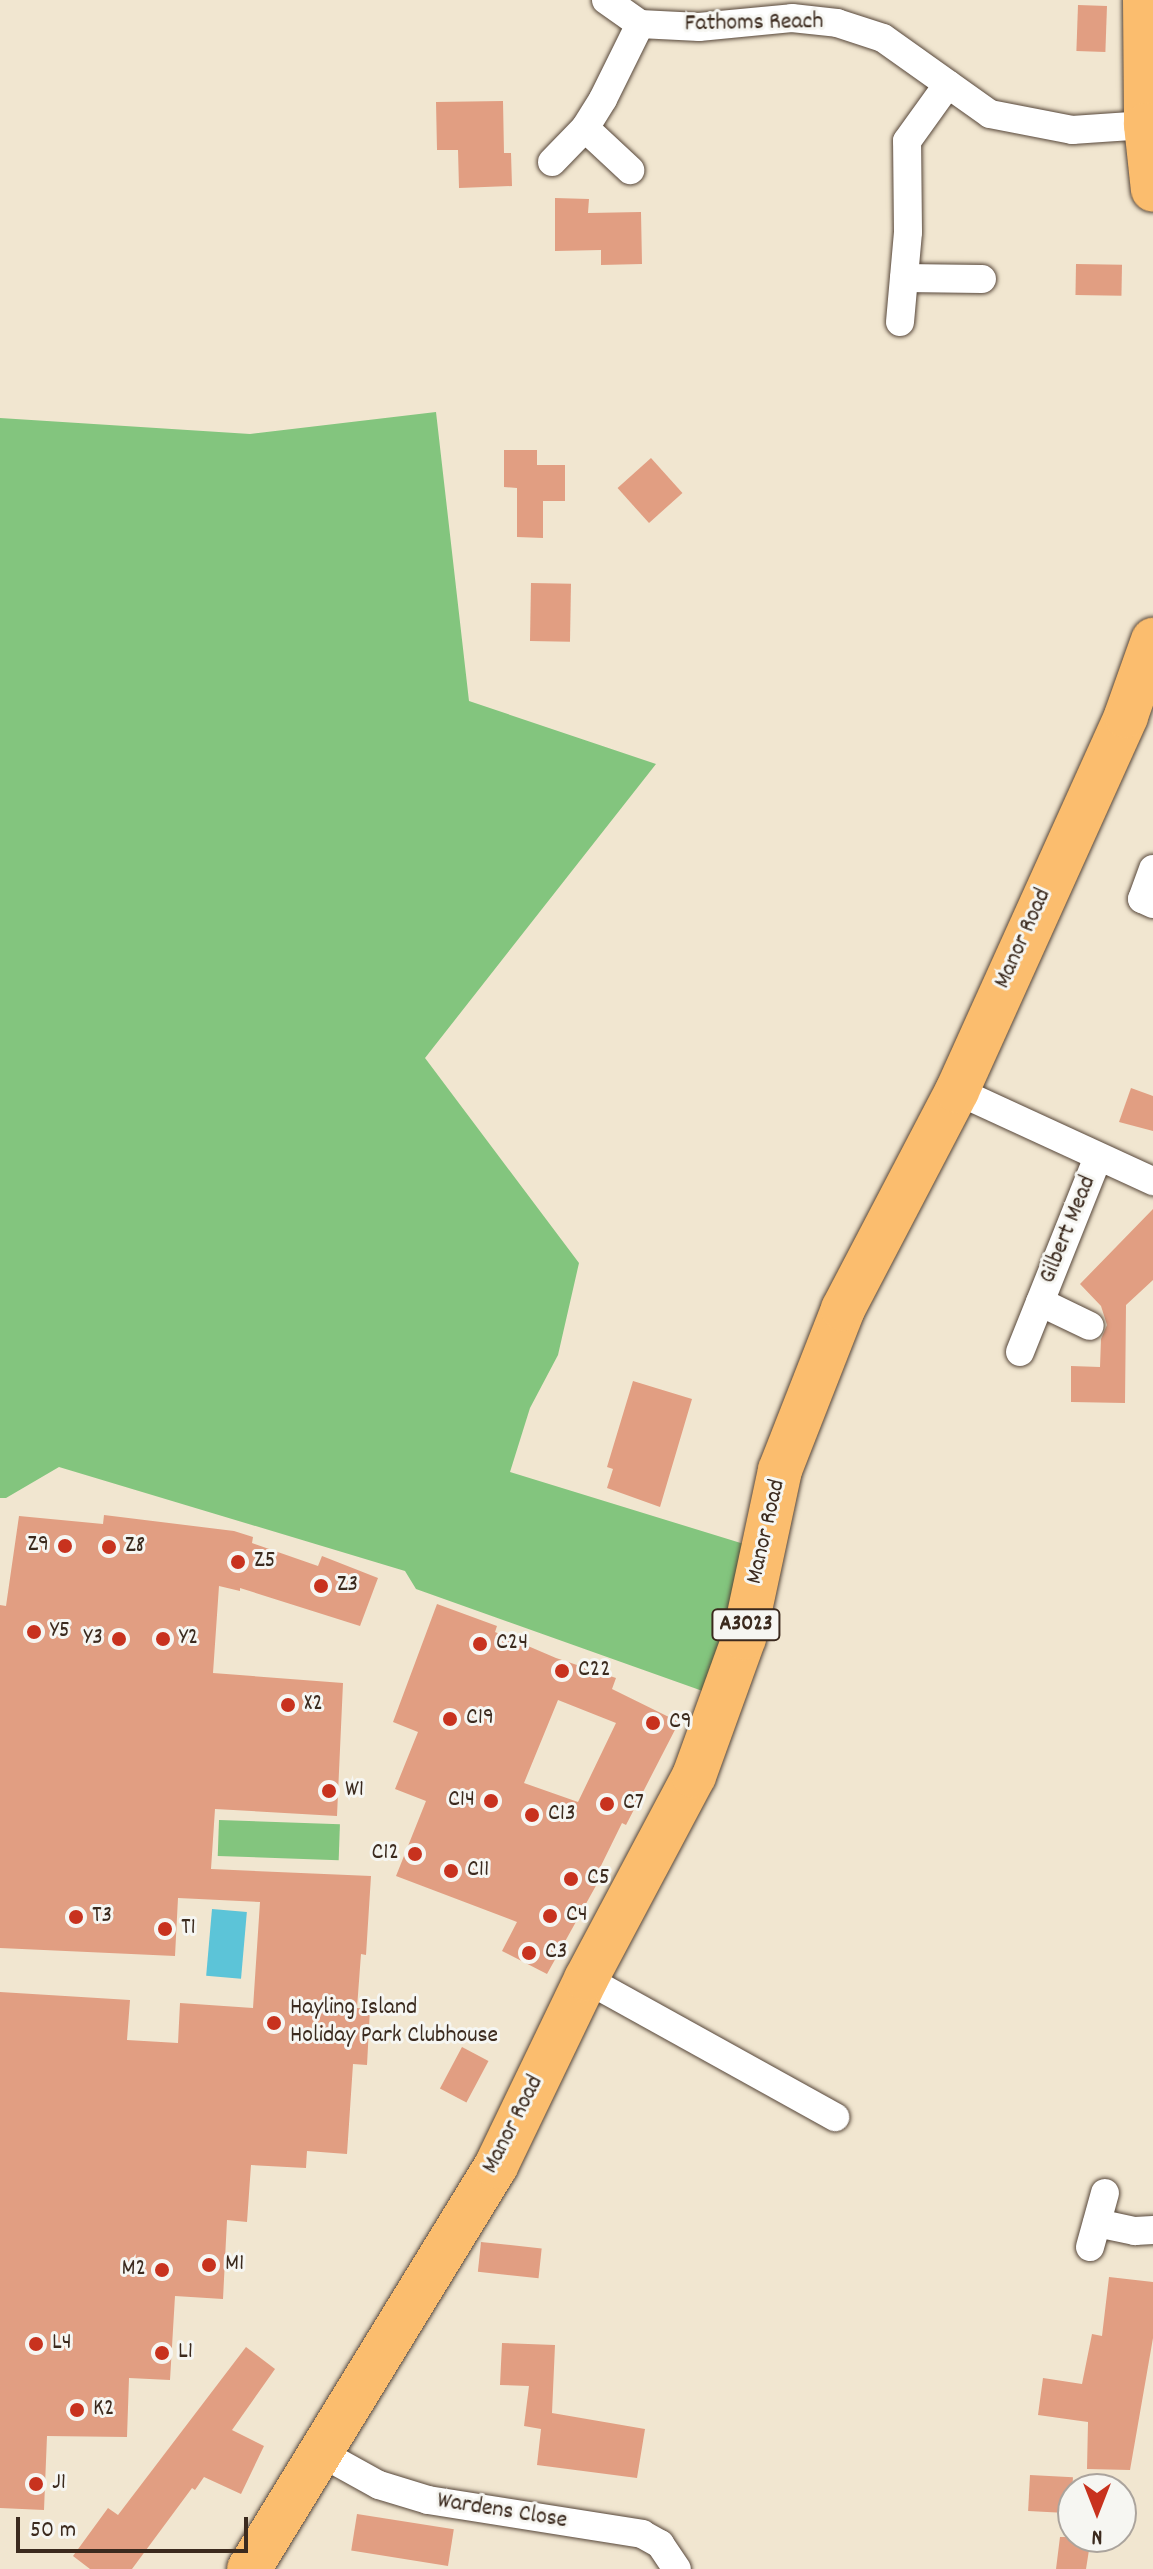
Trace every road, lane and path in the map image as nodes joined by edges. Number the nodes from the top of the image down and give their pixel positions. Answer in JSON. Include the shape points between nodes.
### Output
{"nodes":[{"id":1,"x":606,"y":0,"type":"edge"},
{"id":2,"x":1145,"y":0,"type":"edge"},
{"id":3,"x":640,"y":24,"type":"junction"},
{"id":4,"x":948,"y":84,"type":"junction"},
{"id":5,"x":1146,"y":125,"type":"junction"},
{"id":6,"x":585,"y":128,"type":"junction"},
{"id":7,"x":552,"y":162,"type":"dead end"},
{"id":8,"x":630,"y":170,"type":"dead end"},
{"id":9,"x":1153,"y":190,"type":"edge"},
{"id":10,"x":904,"y":278,"type":"junction"},
{"id":11,"x":982,"y":279,"type":"dead end"},
{"id":12,"x":900,"y":322,"type":"dead end"},
{"id":13,"x":1153,"y":640,"type":"edge"},
{"id":14,"x":1153,"y":869,"type":"edge"},
{"id":15,"x":1153,"y":904,"type":"edge"},
{"id":16,"x":957,"y":1091,"type":"junction"},
{"id":17,"x":1098,"y":1157,"type":"junction"},
{"id":18,"x":1153,"y":1181,"type":"edge"},
{"id":19,"x":1040,"y":1302,"type":"junction"},
{"id":20,"x":1090,"y":1326,"type":"dead end"},
{"id":21,"x":1020,"y":1352,"type":"dead end"},
{"id":22,"x":586,"y":1979,"type":"junction"},
{"id":23,"x":835,"y":2117,"type":"dead end"},
{"id":24,"x":1105,"y":2193,"type":"dead end"},
{"id":25,"x":1153,"y":2230,"type":"edge"},
{"id":26,"x":321,"y":2453,"type":"junction"},
{"id":27,"x":249,"y":2569,"type":"edge"},
{"id":28,"x":677,"y":2569,"type":"edge"}],
"edges":[{"from":1,"to":3,"type":"street"},
{"from":2,"to":5,"type":"main road"},
{"from":3,"to":4,"type":"street","name":"Fathoms Reach","via":[[699,27],[792,18],[837,23],[883,38]]},
{"from":3,"to":6,"type":"street"},
{"from":4,"to":5,"type":"street","name":"Fathoms Reach","via":[[990,114],[1072,130]]},
{"from":4,"to":10,"type":"street","via":[[907,141]]},
{"from":5,"to":9,"type":"main road"},
{"from":6,"to":7,"type":"street"},
{"from":6,"to":8,"type":"street"},
{"from":10,"to":11,"type":"street"},
{"from":10,"to":12,"type":"street"},
{"from":13,"to":16,"type":"main road","name":"Manor Road","number":"A3023","via":[[1126,716]]},
{"from":14,"to":15,"type":"street","via":[[1142,899]]},
{"from":16,"to":17,"type":"street","name":"Gilbert Mead"},
{"from":16,"to":22,"type":"main road","name":"Manor Road","number":"A3023","via":[[843,1309],[780,1470],[744,1638],[694,1776]]},
{"from":17,"to":18,"type":"street","name":"Gilbert Mead"},
{"from":17,"to":19,"type":"street","name":"Gilbert Mead"},
{"from":19,"to":20,"type":"street","name":"Gilbert Mead"},
{"from":19,"to":21,"type":"street","name":"Gilbert Mead"},
{"from":22,"to":23,"type":"street"},
{"from":22,"to":26,"type":"main road","name":"Manor Road","number":"A3023","via":[[496,2166]]},
{"from":24,"to":25,"type":"street","via":[[1094,2235]]},
{"from":26,"to":27,"type":"main road","name":"Manor Road","number":"A3023"},
{"from":26,"to":28,"type":"street","name":"Wardens Close","via":[[379,2485],[428,2500],[642,2534],[660,2544]]}]}
